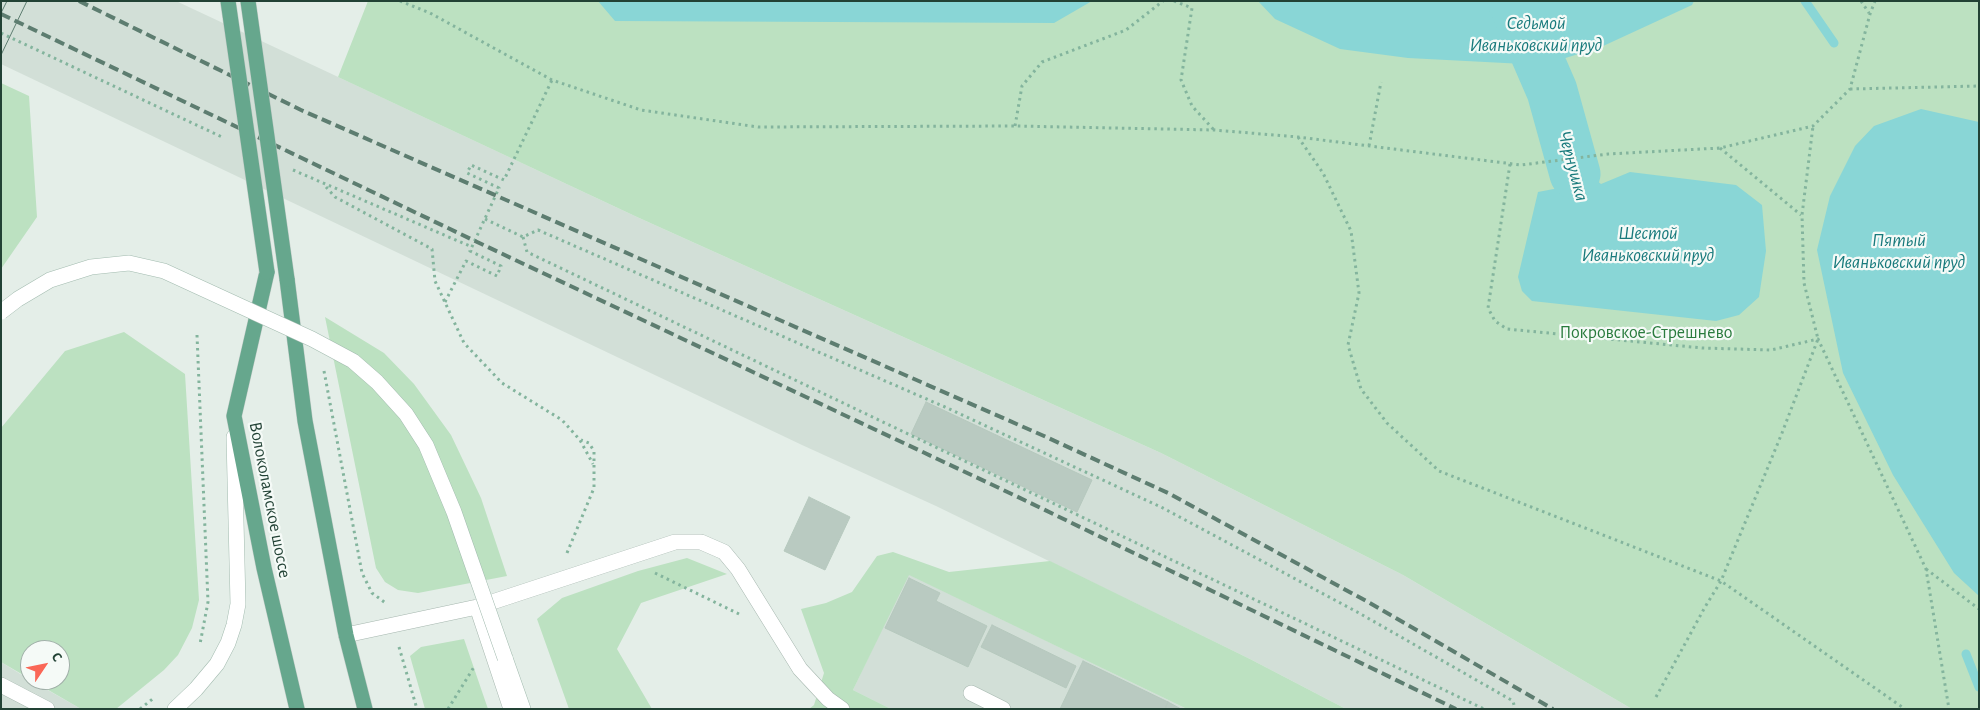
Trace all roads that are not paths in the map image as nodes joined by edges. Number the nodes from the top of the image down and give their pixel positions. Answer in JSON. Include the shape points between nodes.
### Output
{"nodes":[{"id":1,"x":228,"y":1,"type":"edge"},
{"id":2,"x":248,"y":1,"type":"edge"},
{"id":3,"x":1,"y":312,"type":"edge"},
{"id":4,"x":234,"y":416,"type":"junction"},
{"id":5,"x":477,"y":607,"type":"junction"},
{"id":6,"x":346,"y":635,"type":"junction"},
{"id":7,"x":1,"y":685,"type":"edge"},
{"id":8,"x":971,"y":693,"type":"dead end"},
{"id":9,"x":47,"y":709,"type":"edge"},
{"id":10,"x":175,"y":709,"type":"edge"},
{"id":11,"x":297,"y":709,"type":"edge"},
{"id":12,"x":364,"y":709,"type":"edge"},
{"id":13,"x":511,"y":709,"type":"edge"},
{"id":14,"x":523,"y":709,"type":"edge"},
{"id":15,"x":842,"y":709,"type":"edge"},
{"id":16,"x":1003,"y":709,"type":"edge"}],
"edges":[{"from":1,"to":4,"type":"main road","name":"Волоколамское шоссе","bridge":true,"via":[[267,272]]},
{"from":2,"to":6,"type":"main road","bridge":true,"via":[[306,422]]},
{"from":3,"to":14,"type":"main road","bridge":true,"via":[[50,280],[90,267],[129,264],[164,271],[353,361],[406,414],[426,445],[454,512]]},
{"from":4,"to":10,"type":"main road","via":[[238,604],[234,625],[217,664]]},
{"from":4,"to":11,"type":"main road","name":"Волоколамское шоссе","via":[[264,568]]},
{"from":5,"to":6,"type":"main road"},
{"from":5,"to":13,"type":"main road"},
{"from":5,"to":15,"type":"main road","via":[[675,542],[701,542],[724,552],[800,669]]},
{"from":6,"to":12,"type":"main road"},
{"from":7,"to":9,"type":"main road"},
{"from":8,"to":16,"type":"main road"}]}
